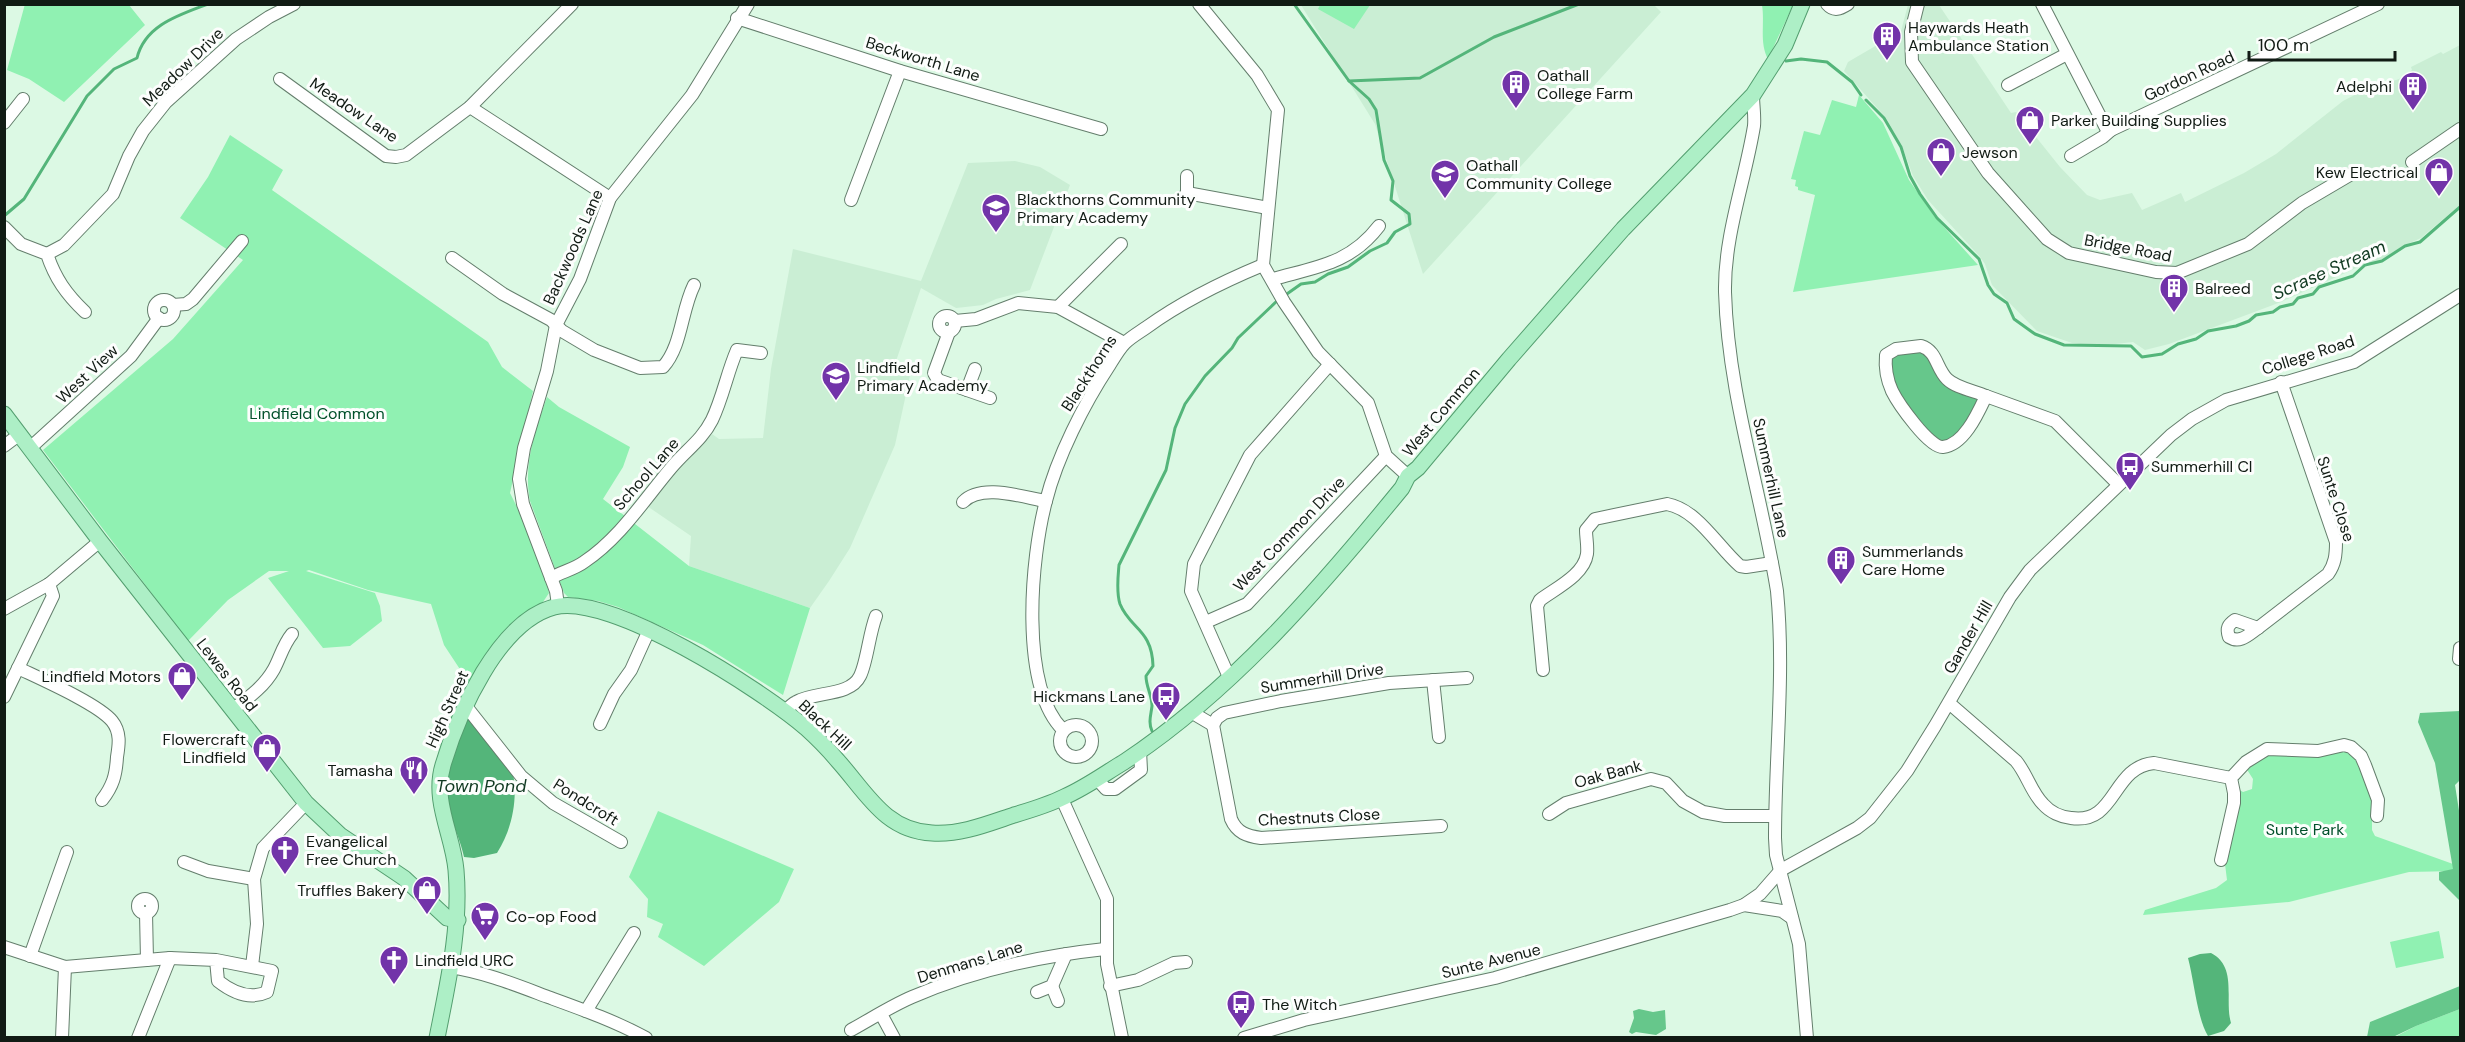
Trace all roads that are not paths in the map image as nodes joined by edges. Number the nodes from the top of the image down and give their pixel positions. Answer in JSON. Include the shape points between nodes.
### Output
{"nodes":[{"id":1,"x":294,"y":4,"type":"edge"},
{"id":2,"x":572,"y":4,"type":"edge"},
{"id":3,"x":748,"y":4,"type":"edge"},
{"id":4,"x":1199,"y":4,"type":"edge"},
{"id":5,"x":1803,"y":4,"type":"edge"},
{"id":6,"x":1827,"y":4,"type":"edge"},
{"id":7,"x":1848,"y":4,"type":"edge"},
{"id":8,"x":1918,"y":4,"type":"edge"},
{"id":9,"x":2042,"y":4,"type":"edge"},
{"id":10,"x":2378,"y":4,"type":"edge"},
{"id":11,"x":737,"y":18,"type":"junction"},
{"id":12,"x":2067,"y":54,"type":"junction"},
{"id":13,"x":900,"y":70,"type":"junction"},
{"id":14,"x":280,"y":79,"type":"dead end"},
{"id":15,"x":2008,"y":85,"type":"dead end"},
{"id":16,"x":1753,"y":95,"type":"junction"},
{"id":17,"x":23,"y":99,"type":"dead end"},
{"id":18,"x":470,"y":107,"type":"junction"},
{"id":19,"x":5,"y":122,"type":"edge"},
{"id":20,"x":1101,"y":129,"type":"dead end"},
{"id":21,"x":2460,"y":129,"type":"edge"},
{"id":22,"x":2111,"y":130,"type":"junction"},
{"id":23,"x":2070,"y":156,"type":"dead end"},
{"id":24,"x":2412,"y":162,"type":"dead end"},
{"id":25,"x":2353,"y":173,"type":"dead end"},
{"id":26,"x":1187,"y":176,"type":"dead end"},
{"id":27,"x":610,"y":198,"type":"junction"},
{"id":28,"x":851,"y":200,"type":"dead end"},
{"id":29,"x":1268,"y":208,"type":"junction"},
{"id":30,"x":1379,"y":226,"type":"dead end"},
{"id":31,"x":4,"y":227,"type":"edge"},
{"id":32,"x":242,"y":241,"type":"dead end"},
{"id":33,"x":1121,"y":244,"type":"dead end"},
{"id":34,"x":47,"y":254,"type":"junction"},
{"id":35,"x":452,"y":258,"type":"dead end"},
{"id":36,"x":1263,"y":265,"type":"junction"},
{"id":37,"x":1273,"y":279,"type":"junction"},
{"id":38,"x":695,"y":290,"type":"dead end"},
{"id":39,"x":2460,"y":295,"type":"edge"},
{"id":40,"x":1058,"y":307,"type":"junction"},
{"id":41,"x":85,"y":312,"type":"dead end"},
{"id":42,"x":556,"y":325,"type":"junction"},
{"id":43,"x":1124,"y":343,"type":"junction"},
{"id":44,"x":760,"y":353,"type":"dead end"},
{"id":45,"x":1329,"y":364,"type":"junction"},
{"id":46,"x":975,"y":369,"type":"dead end"},
{"id":47,"x":2281,"y":382,"type":"junction"},
{"id":48,"x":968,"y":390,"type":"junction"},
{"id":49,"x":1986,"y":396,"type":"junction"},
{"id":50,"x":990,"y":398,"type":"dead end"},
{"id":51,"x":4,"y":414,"type":"edge"},
{"id":52,"x":2192,"y":419,"type":"joint"},
{"id":53,"x":20,"y":434,"type":"junction"},
{"id":54,"x":4,"y":446,"type":"edge"},
{"id":55,"x":30,"y":448,"type":"junction"},
{"id":56,"x":1386,"y":456,"type":"junction"},
{"id":57,"x":1408,"y":476,"type":"junction"},
{"id":58,"x":2118,"y":484,"type":"junction"},
{"id":59,"x":1046,"y":501,"type":"junction"},
{"id":60,"x":963,"y":502,"type":"dead end"},
{"id":61,"x":100,"y":542,"type":"junction"},
{"id":62,"x":1772,"y":563,"type":"junction"},
{"id":63,"x":551,"y":578,"type":"junction"},
{"id":64,"x":49,"y":584,"type":"junction"},
{"id":65,"x":558,"y":605,"type":"junction"},
{"id":66,"x":4,"y":609,"type":"edge"},
{"id":67,"x":876,"y":616,"type":"dead end"},
{"id":68,"x":1206,"y":622,"type":"junction"},
{"id":69,"x":2258,"y":628,"type":"dead end"},
{"id":70,"x":649,"y":630,"type":"junction"},
{"id":71,"x":287,"y":636,"type":"dead end"},
{"id":72,"x":18,"y":668,"type":"junction"},
{"id":73,"x":1543,"y":670,"type":"dead end"},
{"id":74,"x":1229,"y":677,"type":"junction"},
{"id":75,"x":1467,"y":678,"type":"dead end"},
{"id":76,"x":1433,"y":680,"type":"junction"},
{"id":77,"x":4,"y":697,"type":"edge"},
{"id":78,"x":1949,"y":703,"type":"junction"},
{"id":79,"x":465,"y":705,"type":"junction"},
{"id":80,"x":232,"y":710,"type":"junction"},
{"id":81,"x":785,"y":711,"type":"junction"},
{"id":82,"x":1191,"y":712,"type":"junction"},
{"id":83,"x":600,"y":724,"type":"dead end"},
{"id":84,"x":1213,"y":725,"type":"junction"},
{"id":85,"x":1063,"y":730,"type":"dead end"},
{"id":86,"x":1439,"y":737,"type":"dead end"},
{"id":87,"x":2231,"y":778,"type":"junction"},
{"id":88,"x":1062,"y":799,"type":"junction"},
{"id":89,"x":102,"y":800,"type":"dead end"},
{"id":90,"x":306,"y":803,"type":"junction"},
{"id":91,"x":1549,"y":814,"type":"dead end"},
{"id":92,"x":1775,"y":816,"type":"junction"},
{"id":93,"x":2377,"y":816,"type":"dead end"},
{"id":94,"x":1441,"y":826,"type":"dead end"},
{"id":95,"x":621,"y":843,"type":"dead end"},
{"id":96,"x":67,"y":852,"type":"dead end"},
{"id":97,"x":2221,"y":860,"type":"dead end"},
{"id":98,"x":184,"y":862,"type":"dead end"},
{"id":99,"x":1781,"y":870,"type":"junction"},
{"id":100,"x":254,"y":879,"type":"junction"},
{"id":101,"x":1744,"y":905,"type":"junction"},
{"id":102,"x":146,"y":913,"type":"dead end"},
{"id":103,"x":1792,"y":918,"type":"junction"},
{"id":104,"x":458,"y":920,"type":"junction"},
{"id":105,"x":634,"y":933,"type":"dead end"},
{"id":106,"x":4,"y":947,"type":"edge"},
{"id":107,"x":1105,"y":949,"type":"junction"},
{"id":108,"x":1066,"y":954,"type":"junction"},
{"id":109,"x":30,"y":956,"type":"junction"},
{"id":110,"x":170,"y":958,"type":"junction"},
{"id":111,"x":147,"y":960,"type":"junction"},
{"id":112,"x":216,"y":960,"type":"junction"},
{"id":113,"x":1186,"y":962,"type":"dead end"},
{"id":114,"x":252,"y":966,"type":"junction"},
{"id":115,"x":65,"y":967,"type":"junction"},
{"id":116,"x":450,"y":967,"type":"junction"},
{"id":117,"x":1052,"y":986,"type":"junction"},
{"id":118,"x":1110,"y":986,"type":"junction"},
{"id":119,"x":1037,"y":992,"type":"dead end"},
{"id":120,"x":1058,"y":1002,"type":"dead end"},
{"id":121,"x":586,"y":1011,"type":"junction"},
{"id":122,"x":880,"y":1014,"type":"junction"},
{"id":123,"x":851,"y":1030,"type":"dead end"},
{"id":124,"x":62,"y":1038,"type":"edge"},
{"id":125,"x":138,"y":1038,"type":"edge"},
{"id":126,"x":437,"y":1038,"type":"edge"},
{"id":127,"x":646,"y":1038,"type":"edge"},
{"id":128,"x":894,"y":1038,"type":"edge"},
{"id":129,"x":1122,"y":1038,"type":"edge"},
{"id":130,"x":1244,"y":1038,"type":"edge"},
{"id":131,"x":1807,"y":1038,"type":"edge"}],
"edges":[{"from":1,"to":34,"type":"street","name":"Meadow Drive","via":[[236,39],[166,102],[143,131],[113,194],[64,245]]},
{"from":2,"to":18,"type":"street","name":"Meadow Lane"},
{"from":3,"to":11,"type":"street","name":"Backwoods Lane"},
{"from":4,"to":29,"type":"street","via":[[1257,75],[1278,110]]},
{"from":5,"to":16,"type":"main road","name":"West Common","via":[[1781,52]]},
{"from":6,"to":7,"type":"street","via":[[1839,9]]},
{"from":8,"to":25,"type":"street","name":"Bridge Road","via":[[1911,32],[1912,62],[1988,173],[2047,239],[2068,253],[2177,273],[2248,244],[2302,203]]},
{"from":9,"to":12,"type":"street"},
{"from":10,"to":22,"type":"street","name":"Gordon Road"},
{"from":11,"to":13,"type":"street","name":"Beckworth Lane"},
{"from":11,"to":27,"type":"street","name":"Backwoods Lane","via":[[692,95]]},
{"from":12,"to":15,"type":"street"},
{"from":12,"to":22,"type":"street","via":[[2106,128]]},
{"from":13,"to":20,"type":"street","name":"Beckworth Lane"},
{"from":13,"to":28,"type":"street"},
{"from":14,"to":18,"type":"street","name":"Meadow Lane","via":[[391,157],[406,155]]},
{"from":16,"to":57,"type":"main road","name":"West Common","via":[[1623,229]]},
{"from":16,"to":62,"type":"street","name":"Summerhill Lane","via":[[1754,124],[1732,226],[1725,290],[1742,429]]},
{"from":17,"to":19,"type":"street"},
{"from":18,"to":27,"type":"street"},
{"from":21,"to":24,"type":"street"},
{"from":22,"to":23,"type":"street","name":"Gordon Road"},
{"from":26,"to":29,"type":"street","via":[[1185,196]]},
{"from":27,"to":42,"type":"street","name":"Backwoods Lane","via":[[580,279]]},
{"from":29,"to":36,"type":"street"},
{"from":30,"to":37,"type":"street","via":[[1345,258]]},
{"from":31,"to":34,"type":"street","via":[[21,244]]},
{"from":32,"to":55,"type":"street","name":"West View","via":[[193,299],[173,305],[170,318],[159,318],[131,356]]},
{"from":33,"to":40,"type":"street"},
{"from":34,"to":41,"type":"street","via":[[64,291]]},
{"from":35,"to":42,"type":"street"},
{"from":36,"to":37,"type":"street"},
{"from":36,"to":43,"type":"street","name":"Blackthorns","via":[[1215,285]]},
{"from":37,"to":45,"type":"street"},
{"from":38,"to":42,"type":"street","via":[[686,302],[672,357],[663,367],[640,368],[603,354]]},
{"from":39,"to":47,"type":"street","name":"College Road","via":[[2354,362]]},
{"from":40,"to":43,"type":"street"},
{"from":40,"to":48,"type":"street","via":[[1018,303],[952,326],[934,374],[938,380]]},
{"from":42,"to":63,"type":"street","name":"Backwoods Lane","via":[[519,479],[523,504]]},
{"from":43,"to":59,"type":"street","name":"Blackthorns","via":[[1074,426]]},
{"from":44,"to":63,"type":"street","name":"School Lane","via":[[737,350],[712,420],[699,442],[671,468],[611,539],[583,563]]},
{"from":45,"to":56,"type":"street","via":[[1368,403]]},
{"from":45,"to":68,"type":"street","via":[[1250,454],[1194,564],[1191,591]]},
{"from":46,"to":48,"type":"street"},
{"from":47,"to":52,"type":"street","name":"College Road","via":[[2226,400]]},
{"from":47,"to":69,"type":"street","name":"Sunte Close","via":[[2336,542],[2336,552],[2328,574]]},
{"from":48,"to":50,"type":"street"},
{"from":49,"to":49,"type":"street","via":[[1949,381],[1928,348],[1896,349],[1886,355],[1891,389],[1924,436],[1936,446],[1950,444],[1972,425]]},
{"from":49,"to":58,"type":"street","via":[[2055,421]]},
{"from":51,"to":53,"type":"main road","name":"Lewes Road"},
{"from":52,"to":58,"type":"street","name":"Gander Hill"},
{"from":53,"to":54,"type":"street"},
{"from":53,"to":55,"type":"main road","name":"Lewes Road"},
{"from":55,"to":61,"type":"main road","name":"Lewes Road"},
{"from":56,"to":57,"type":"street"},
{"from":56,"to":68,"type":"street","name":"West Common Drive","via":[[1247,604]]},
{"from":57,"to":74,"type":"main road","name":"West Common","via":[[1322,584]]},
{"from":58,"to":78,"type":"street","name":"Gander Hill","via":[[2030,570],[2010,597]]},
{"from":59,"to":60,"type":"street","via":[[982,491],[969,495]]},
{"from":59,"to":85,"type":"street","name":"Blackthorns","via":[[1035,565],[1033,641],[1047,704]]},
{"from":61,"to":64,"type":"street"},
{"from":61,"to":80,"type":"main road","name":"Lewes Road"},
{"from":62,"to":73,"type":"street","via":[[1740,566],[1678,506],[1667,504],[1595,519],[1586,530],[1588,549],[1584,564],[1537,606]]},
{"from":62,"to":92,"type":"street","name":"Summerhill Lane","via":[[1779,614]]},
{"from":63,"to":65,"type":"street","name":"Backwoods Lane"},
{"from":64,"to":66,"type":"street"},
{"from":64,"to":72,"type":"street","via":[[53,596]]},
{"from":65,"to":70,"type":"main road","name":"Black Hill","via":[[606,612]]},
{"from":65,"to":79,"type":"main road","name":"High Street","via":[[532,618],[510,636],[480,676]]},
{"from":67,"to":81,"type":"street","via":[[860,676],[853,684],[806,697]]},
{"from":68,"to":74,"type":"street"},
{"from":70,"to":81,"type":"main road","name":"Black Hill"},
{"from":70,"to":83,"type":"street"},
{"from":71,"to":80,"type":"street","via":[[273,671],[258,691]]},
{"from":72,"to":77,"type":"street"},
{"from":72,"to":89,"type":"street","via":[[112,720],[119,741],[115,779]]},
{"from":74,"to":82,"type":"main road","name":"West Common"},
{"from":75,"to":76,"type":"street","name":"Summerhill Drive"},
{"from":76,"to":84,"type":"street","name":"Summerhill Drive","via":[[1389,683],[1239,708],[1224,713]]},
{"from":76,"to":86,"type":"street"},
{"from":78,"to":87,"type":"street","via":[[2016,761],[2044,805],[2061,816],[2081,819],[2096,815],[2131,771],[2144,764]]},
{"from":78,"to":99,"type":"street","name":"Gander Hill","via":[[1906,771],[1870,818]]},
{"from":79,"to":95,"type":"street","name":"Pondcroft","via":[[521,776],[553,803]]},
{"from":79,"to":104,"type":"main road","name":"High Street","via":[[441,769],[442,813],[456,866]]},
{"from":80,"to":90,"type":"main road","name":"Lewes Road"},
{"from":81,"to":88,"type":"main road","name":"Black Hill","via":[[826,747],[884,815],[908,829],[952,833]]},
{"from":82,"to":84,"type":"street"},
{"from":82,"to":88,"type":"main road","name":"West Common"},
{"from":84,"to":94,"type":"street","name":"Chestnuts Close","via":[[1231,819],[1242,833],[1261,838]]},
{"from":87,"to":93,"type":"street","via":[[2246,762],[2267,749],[2318,751],[2344,745],[2361,756],[2366,765],[2378,800]]},
{"from":87,"to":97,"type":"street","via":[[2234,803]]},
{"from":88,"to":107,"type":"street","via":[[1107,899]]},
{"from":90,"to":100,"type":"street","via":[[263,848]]},
{"from":90,"to":104,"type":"main road","name":"Lewes Road","via":[[340,835],[404,878],[447,918]]},
{"from":91,"to":92,"type":"street","name":"Oak Bank","via":[[1566,803],[1651,779],[1666,783],[1683,801],[1703,812]]},
{"from":92,"to":99,"type":"street","name":"Summerhill Lane","via":[[1776,855]]},
{"from":96,"to":109,"type":"street"},
{"from":98,"to":100,"type":"street","via":[[208,871]]},
{"from":99,"to":101,"type":"street","name":"Sunte Avenue","via":[[1760,894]]},
{"from":99,"to":103,"type":"street","name":"Summerhill Lane"},
{"from":100,"to":114,"type":"street","via":[[256,924]]},
{"from":101,"to":103,"type":"street","name":"Sunte Avenue","via":[[1782,911]]},
{"from":101,"to":130,"type":"street","name":"Sunte Avenue","via":[[1503,976],[1304,1020]]},
{"from":102,"to":111,"type":"street"},
{"from":103,"to":131,"type":"street","name":"Summerhill Lane","via":[[1801,960]]},
{"from":104,"to":116,"type":"main road","name":"High Street"},
{"from":105,"to":121,"type":"street"},
{"from":106,"to":109,"type":"street"},
{"from":107,"to":108,"type":"street","name":"Denmans Lane"},
{"from":107,"to":118,"type":"street"},
{"from":108,"to":117,"type":"street"},
{"from":108,"to":122,"type":"street","name":"Denmans Lane","via":[[965,978],[910,998]]},
{"from":109,"to":115,"type":"street"},
{"from":110,"to":111,"type":"street"},
{"from":110,"to":112,"type":"street"},
{"from":110,"to":125,"type":"street"},
{"from":111,"to":115,"type":"street"},
{"from":112,"to":114,"type":"street"},
{"from":112,"to":114,"type":"street","via":[[218,981],[230,990],[257,996],[267,992],[273,971]]},
{"from":113,"to":118,"type":"street"},
{"from":115,"to":124,"type":"street"},
{"from":116,"to":121,"type":"street","via":[[494,977]]},
{"from":116,"to":126,"type":"main road","name":"High Street"},
{"from":117,"to":119,"type":"street"},
{"from":117,"to":120,"type":"street"},
{"from":118,"to":129,"type":"street"},
{"from":121,"to":127,"type":"street"},
{"from":122,"to":123,"type":"street","name":"Denmans Lane"},
{"from":122,"to":128,"type":"street"}]}
